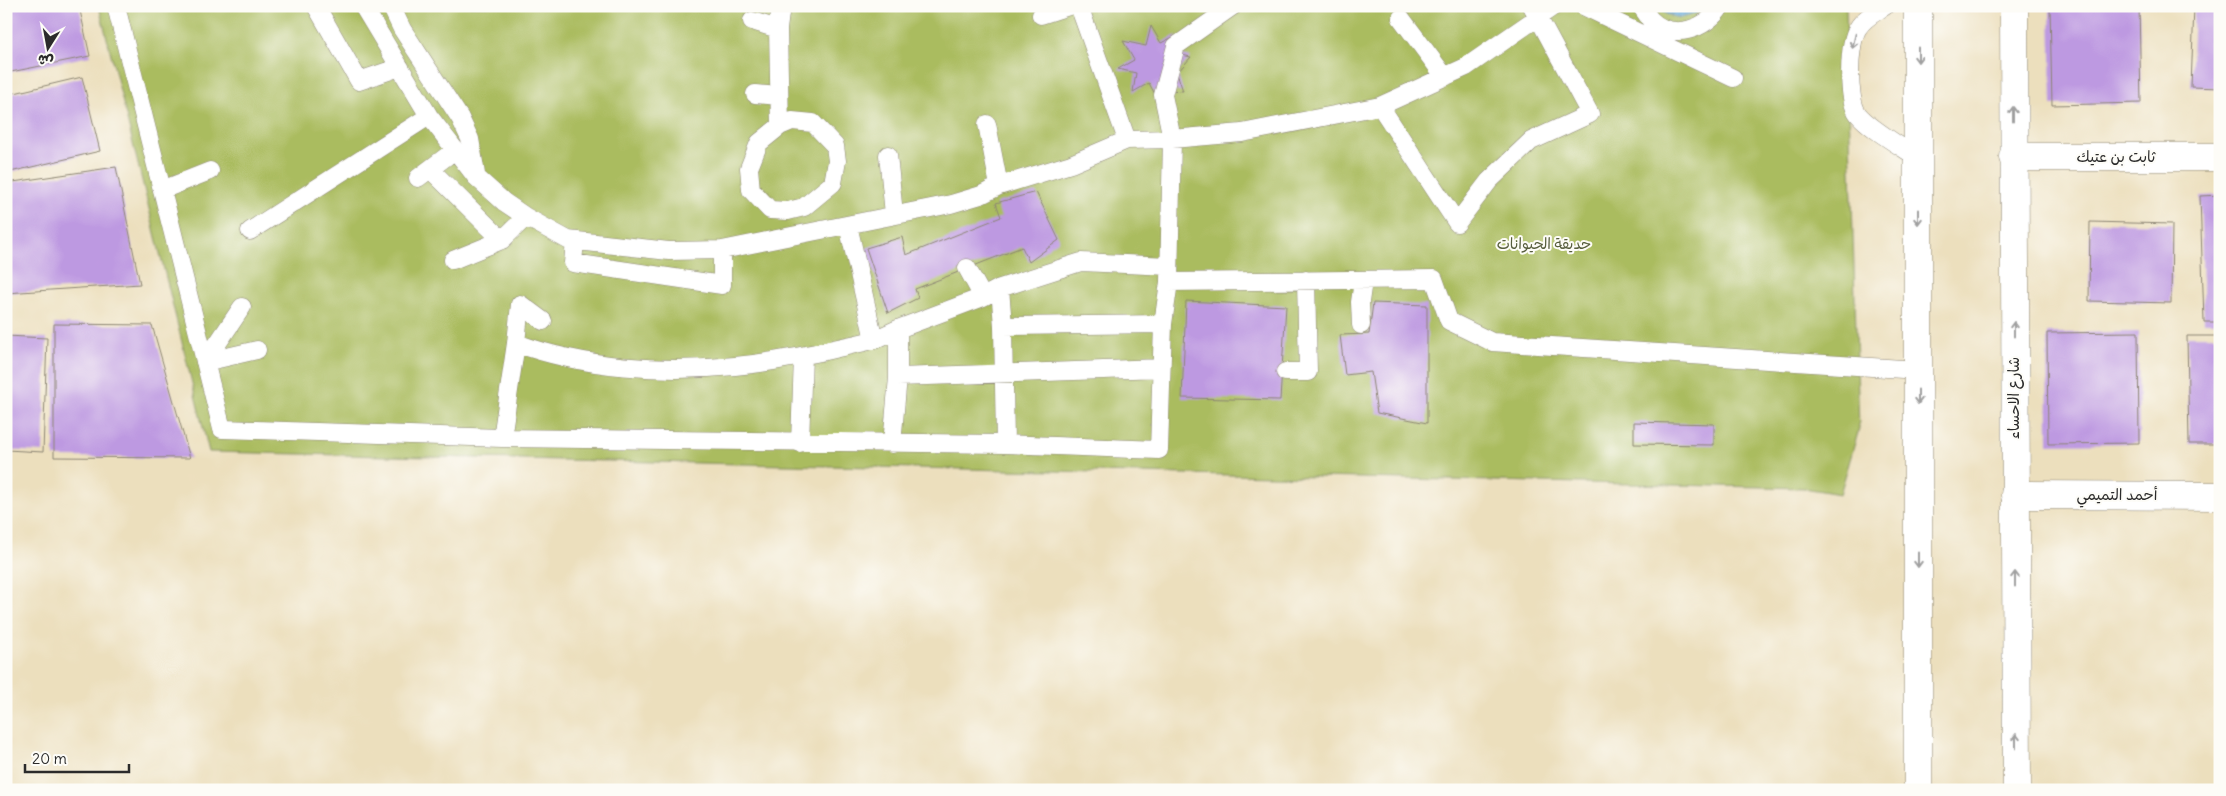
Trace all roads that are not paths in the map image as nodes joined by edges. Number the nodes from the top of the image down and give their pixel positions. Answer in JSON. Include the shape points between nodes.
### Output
{"nodes":[{"id":1,"x":116,"y":6,"type":"edge"},
{"id":2,"x":316,"y":6,"type":"edge"},
{"id":3,"x":363,"y":6,"type":"edge"},
{"id":4,"x":391,"y":6,"type":"edge"},
{"id":5,"x":781,"y":6,"type":"edge"},
{"id":6,"x":1069,"y":6,"type":"edge"},
{"id":7,"x":1079,"y":6,"type":"edge"},
{"id":8,"x":1232,"y":6,"type":"edge"},
{"id":9,"x":1554,"y":6,"type":"edge"},
{"id":10,"x":1583,"y":6,"type":"edge"},
{"id":11,"x":1641,"y":6,"type":"edge"},
{"id":12,"x":1721,"y":6,"type":"edge"},
{"id":13,"x":1885,"y":6,"type":"edge"},
{"id":14,"x":1918,"y":6,"type":"edge"},
{"id":15,"x":2014,"y":6,"type":"edge"},
{"id":16,"x":1535,"y":12,"type":"edge"},
{"id":17,"x":1041,"y":15,"type":"dead end"},
{"id":18,"x":1401,"y":18,"type":"dead end"},
{"id":19,"x":752,"y":21,"type":"dead end"},
{"id":20,"x":778,"y":29,"type":"junction"},
{"id":21,"x":400,"y":67,"type":"junction"},
{"id":22,"x":1445,"y":77,"type":"junction"},
{"id":23,"x":1733,"y":78,"type":"dead end"},
{"id":24,"x":755,"y":94,"type":"dead end"},
{"id":25,"x":779,"y":96,"type":"junction"},
{"id":26,"x":1380,"y":106,"type":"junction"},
{"id":27,"x":429,"y":116,"type":"junction"},
{"id":28,"x":987,"y":124,"type":"dead end"},
{"id":29,"x":780,"y":126,"type":"junction"},
{"id":30,"x":1172,"y":139,"type":"junction"},
{"id":31,"x":1127,"y":140,"type":"junction"},
{"id":32,"x":456,"y":150,"type":"junction"},
{"id":33,"x":888,"y":155,"type":"dead end"},
{"id":34,"x":2013,"y":157,"type":"junction"},
{"id":35,"x":2220,"y":157,"type":"edge"},
{"id":36,"x":1918,"y":158,"type":"junction"},
{"id":37,"x":210,"y":171,"type":"dead end"},
{"id":38,"x":476,"y":176,"type":"junction"},
{"id":39,"x":1000,"y":186,"type":"junction"},
{"id":40,"x":162,"y":190,"type":"junction"},
{"id":41,"x":788,"y":211,"type":"junction"},
{"id":42,"x":894,"y":214,"type":"junction"},
{"id":43,"x":526,"y":217,"type":"junction"},
{"id":44,"x":848,"y":225,"type":"junction"},
{"id":45,"x":250,"y":231,"type":"dead end"},
{"id":46,"x":790,"y":235,"type":"junction"},
{"id":47,"x":502,"y":240,"type":"junction"},
{"id":48,"x":575,"y":241,"type":"junction"},
{"id":49,"x":722,"y":250,"type":"junction"},
{"id":50,"x":453,"y":260,"type":"dead end"},
{"id":51,"x":967,"y":268,"type":"dead end"},
{"id":52,"x":1169,"y":274,"type":"junction"},
{"id":53,"x":1306,"y":280,"type":"junction"},
{"id":54,"x":1363,"y":281,"type":"junction"},
{"id":55,"x":1000,"y":288,"type":"junction"},
{"id":56,"x":983,"y":297,"type":"junction"},
{"id":57,"x":242,"y":307,"type":"dead end"},
{"id":58,"x":543,"y":321,"type":"dead end"},
{"id":59,"x":1163,"y":324,"type":"junction"},
{"id":60,"x":1361,"y":325,"type":"dead end"},
{"id":61,"x":1003,"y":326,"type":"junction"},
{"id":62,"x":898,"y":329,"type":"junction"},
{"id":63,"x":874,"y":340,"type":"junction"},
{"id":64,"x":516,"y":342,"type":"junction"},
{"id":65,"x":256,"y":350,"type":"dead end"},
{"id":66,"x":803,"y":356,"type":"junction"},
{"id":67,"x":205,"y":362,"type":"junction"},
{"id":68,"x":1161,"y":368,"type":"junction"},
{"id":69,"x":1918,"y":370,"type":"junction"},
{"id":70,"x":1285,"y":372,"type":"dead end"},
{"id":71,"x":1004,"y":373,"type":"junction"},
{"id":72,"x":898,"y":377,"type":"junction"},
{"id":73,"x":502,"y":438,"type":"junction"},
{"id":74,"x":800,"y":443,"type":"junction"},
{"id":75,"x":892,"y":444,"type":"junction"},
{"id":76,"x":1005,"y":444,"type":"junction"},
{"id":77,"x":2015,"y":495,"type":"junction"},
{"id":78,"x":2220,"y":496,"type":"edge"},
{"id":79,"x":1918,"y":790,"type":"edge"},
{"id":80,"x":2017,"y":790,"type":"edge"}],
"edges":[{"from":1,"to":40,"type":"lane"},
{"from":2,"to":21,"type":"lane","via":[[359,81]]},
{"from":3,"to":21,"type":"lane"},
{"from":4,"to":38,"type":"lane","via":[[402,29],[460,118],[470,140]]},
{"from":5,"to":20,"type":"lane"},
{"from":6,"to":17,"type":"lane"},
{"from":7,"to":31,"type":"lane"},
{"from":8,"to":30,"type":"lane","via":[[1176,46],[1163,96]]},
{"from":9,"to":16,"type":"lane"},
{"from":10,"to":23,"type":"lane"},
{"from":11,"to":12,"type":"lane","via":[[1651,20],[1678,31],[1703,25],[1715,16]]},
{"from":13,"to":36,"type":"lane","one_way":true,"via":[[1865,20],[1854,38],[1852,101],[1860,116]]},
{"from":14,"to":36,"type":"main road","one_way":true},
{"from":34,"to":15,"type":"main road","name":"شارع الاحساء","one_way":true},
{"from":16,"to":22,"type":"lane","via":[[1487,54]]},
{"from":16,"to":26,"type":"lane","via":[[1590,114],[1531,141],[1489,181],[1457,223]]},
{"from":18,"to":22,"type":"lane"},
{"from":19,"to":20,"type":"lane"},
{"from":20,"to":25,"type":"lane"},
{"from":21,"to":27,"type":"lane"},
{"from":22,"to":26,"type":"lane"},
{"from":24,"to":25,"type":"lane"},
{"from":25,"to":29,"type":"lane"},
{"from":26,"to":30,"type":"lane","via":[[1242,133]]},
{"from":27,"to":32,"type":"lane"},
{"from":27,"to":45,"type":"lane"},
{"from":28,"to":39,"type":"lane"},
{"from":29,"to":41,"type":"lane","via":[[759,143],[749,168],[751,190],[770,210]]},
{"from":29,"to":41,"type":"lane","via":[[792,121],[813,123],[835,146],[837,161],[833,183],[804,207]]},
{"from":30,"to":31,"type":"lane"},
{"from":30,"to":52,"type":"lane"},
{"from":31,"to":39,"type":"lane","via":[[1064,166]]},
{"from":32,"to":38,"type":"lane"},
{"from":32,"to":47,"type":"lane","via":[[424,173]]},
{"from":33,"to":42,"type":"lane"},
{"from":34,"to":35,"type":"main road","name":"ثابت بن عتيك"},
{"from":77,"to":34,"type":"main road","name":"شارع الاحساء","one_way":true},
{"from":36,"to":69,"type":"main road","one_way":true},
{"from":37,"to":40,"type":"lane"},
{"from":38,"to":43,"type":"lane"},
{"from":39,"to":42,"type":"lane","via":[[951,204]]},
{"from":40,"to":67,"type":"lane"},
{"from":41,"to":46,"type":"lane"},
{"from":42,"to":44,"type":"lane"},
{"from":43,"to":47,"type":"lane"},
{"from":43,"to":48,"type":"lane"},
{"from":44,"to":46,"type":"lane"},
{"from":44,"to":63,"type":"lane"},
{"from":46,"to":49,"type":"lane"},
{"from":47,"to":50,"type":"lane"},
{"from":48,"to":49,"type":"lane","via":[[669,251]]},
{"from":48,"to":49,"type":"lane","via":[[573,263],[722,285]]},
{"from":51,"to":56,"type":"lane"},
{"from":52,"to":53,"type":"lane"},
{"from":52,"to":55,"type":"lane","via":[[1081,262]]},
{"from":52,"to":59,"type":"lane"},
{"from":53,"to":54,"type":"lane"},
{"from":53,"to":70,"type":"lane","via":[[1308,372]]},
{"from":54,"to":60,"type":"lane"},
{"from":54,"to":69,"type":"lane","via":[[1434,279],[1448,322],[1492,342]]},
{"from":55,"to":56,"type":"lane"},
{"from":55,"to":61,"type":"lane"},
{"from":56,"to":62,"type":"lane"},
{"from":57,"to":67,"type":"lane"},
{"from":58,"to":64,"type":"lane","via":[[520,304]]},
{"from":59,"to":61,"type":"lane"},
{"from":59,"to":68,"type":"lane"},
{"from":61,"to":71,"type":"lane"},
{"from":62,"to":63,"type":"lane"},
{"from":62,"to":72,"type":"lane"},
{"from":63,"to":66,"type":"lane"},
{"from":64,"to":66,"type":"lane","via":[[584,362],[665,368],[735,366]]},
{"from":64,"to":73,"type":"lane"},
{"from":65,"to":67,"type":"lane"},
{"from":66,"to":74,"type":"lane"},
{"from":67,"to":73,"type":"lane","via":[[222,429]]},
{"from":68,"to":71,"type":"lane"},
{"from":68,"to":76,"type":"lane","via":[[1159,450]]},
{"from":69,"to":79,"type":"main road","one_way":true},
{"from":71,"to":72,"type":"lane"},
{"from":71,"to":76,"type":"lane"},
{"from":72,"to":75,"type":"lane"},
{"from":73,"to":74,"type":"lane"},
{"from":74,"to":75,"type":"lane"},
{"from":75,"to":76,"type":"lane"},
{"from":77,"to":78,"type":"main road","name":"أحمد التميمي"},
{"from":80,"to":77,"type":"main road","name":"شارع الاحساء","one_way":true}]}
